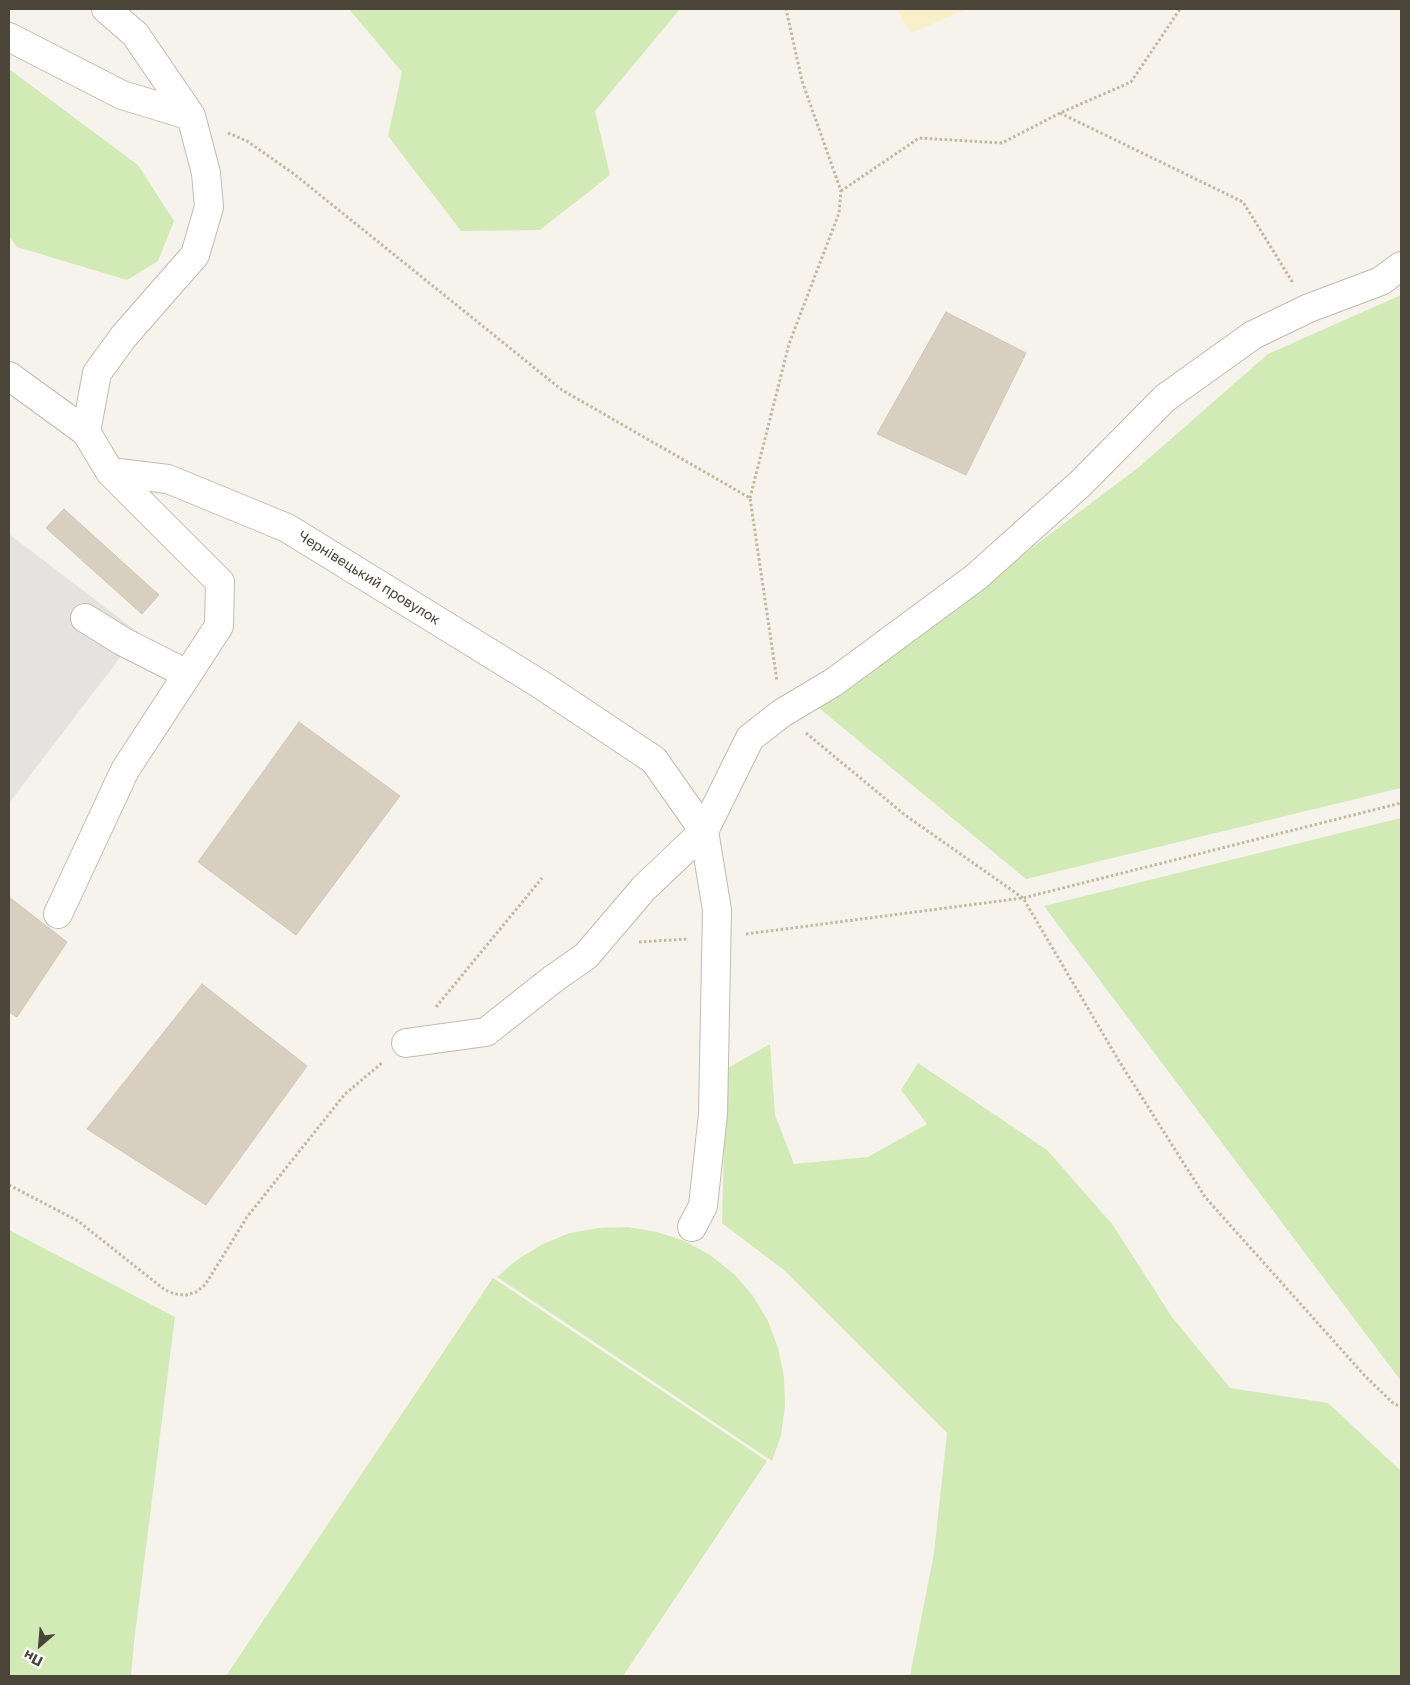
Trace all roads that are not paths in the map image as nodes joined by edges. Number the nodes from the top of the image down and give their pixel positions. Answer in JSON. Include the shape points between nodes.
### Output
{"nodes":[{"id":1,"x":106,"y":9,"type":"edge"},
{"id":2,"x":9,"y":37,"type":"edge"},
{"id":3,"x":191,"y":116,"type":"junction"},
{"id":4,"x":1401,"y":266,"type":"edge"},
{"id":5,"x":9,"y":376,"type":"edge"},
{"id":6,"x":86,"y":432,"type":"junction"},
{"id":7,"x":110,"y":472,"type":"junction"},
{"id":8,"x":85,"y":618,"type":"dead end"},
{"id":9,"x":187,"y":674,"type":"junction"},
{"id":10,"x":704,"y":831,"type":"junction"},
{"id":11,"x":58,"y":914,"type":"dead end"},
{"id":12,"x":406,"y":1043,"type":"road end"},
{"id":13,"x":692,"y":1227,"type":"dead end"}],
"edges":[{"from":1,"to":3,"type":"street","via":[[135,34]]},
{"from":2,"to":3,"type":"street","via":[[122,95]]},
{"from":3,"to":6,"type":"street","via":[[206,173],[209,206],[195,255],[124,336],[97,373]]},
{"from":4,"to":10,"type":"street","via":[[1381,281],[1309,308],[1253,335],[1164,398],[1081,483],[976,577],[834,682],[782,713],[750,738]]},
{"from":5,"to":6,"type":"street"},
{"from":6,"to":7,"type":"street"},
{"from":7,"to":9,"type":"street","via":[[220,582],[219,626]]},
{"from":7,"to":10,"type":"street","name":"Чернівецький провулок","via":[[168,479],[295,533],[540,684],[654,760]]},
{"from":8,"to":9,"type":"street"},
{"from":9,"to":11,"type":"street","via":[[125,770]]},
{"from":10,"to":12,"type":"street","via":[[644,888],[586,956],[486,1032]]},
{"from":10,"to":13,"type":"street","via":[[717,910],[713,1114],[703,1206]]}]}
